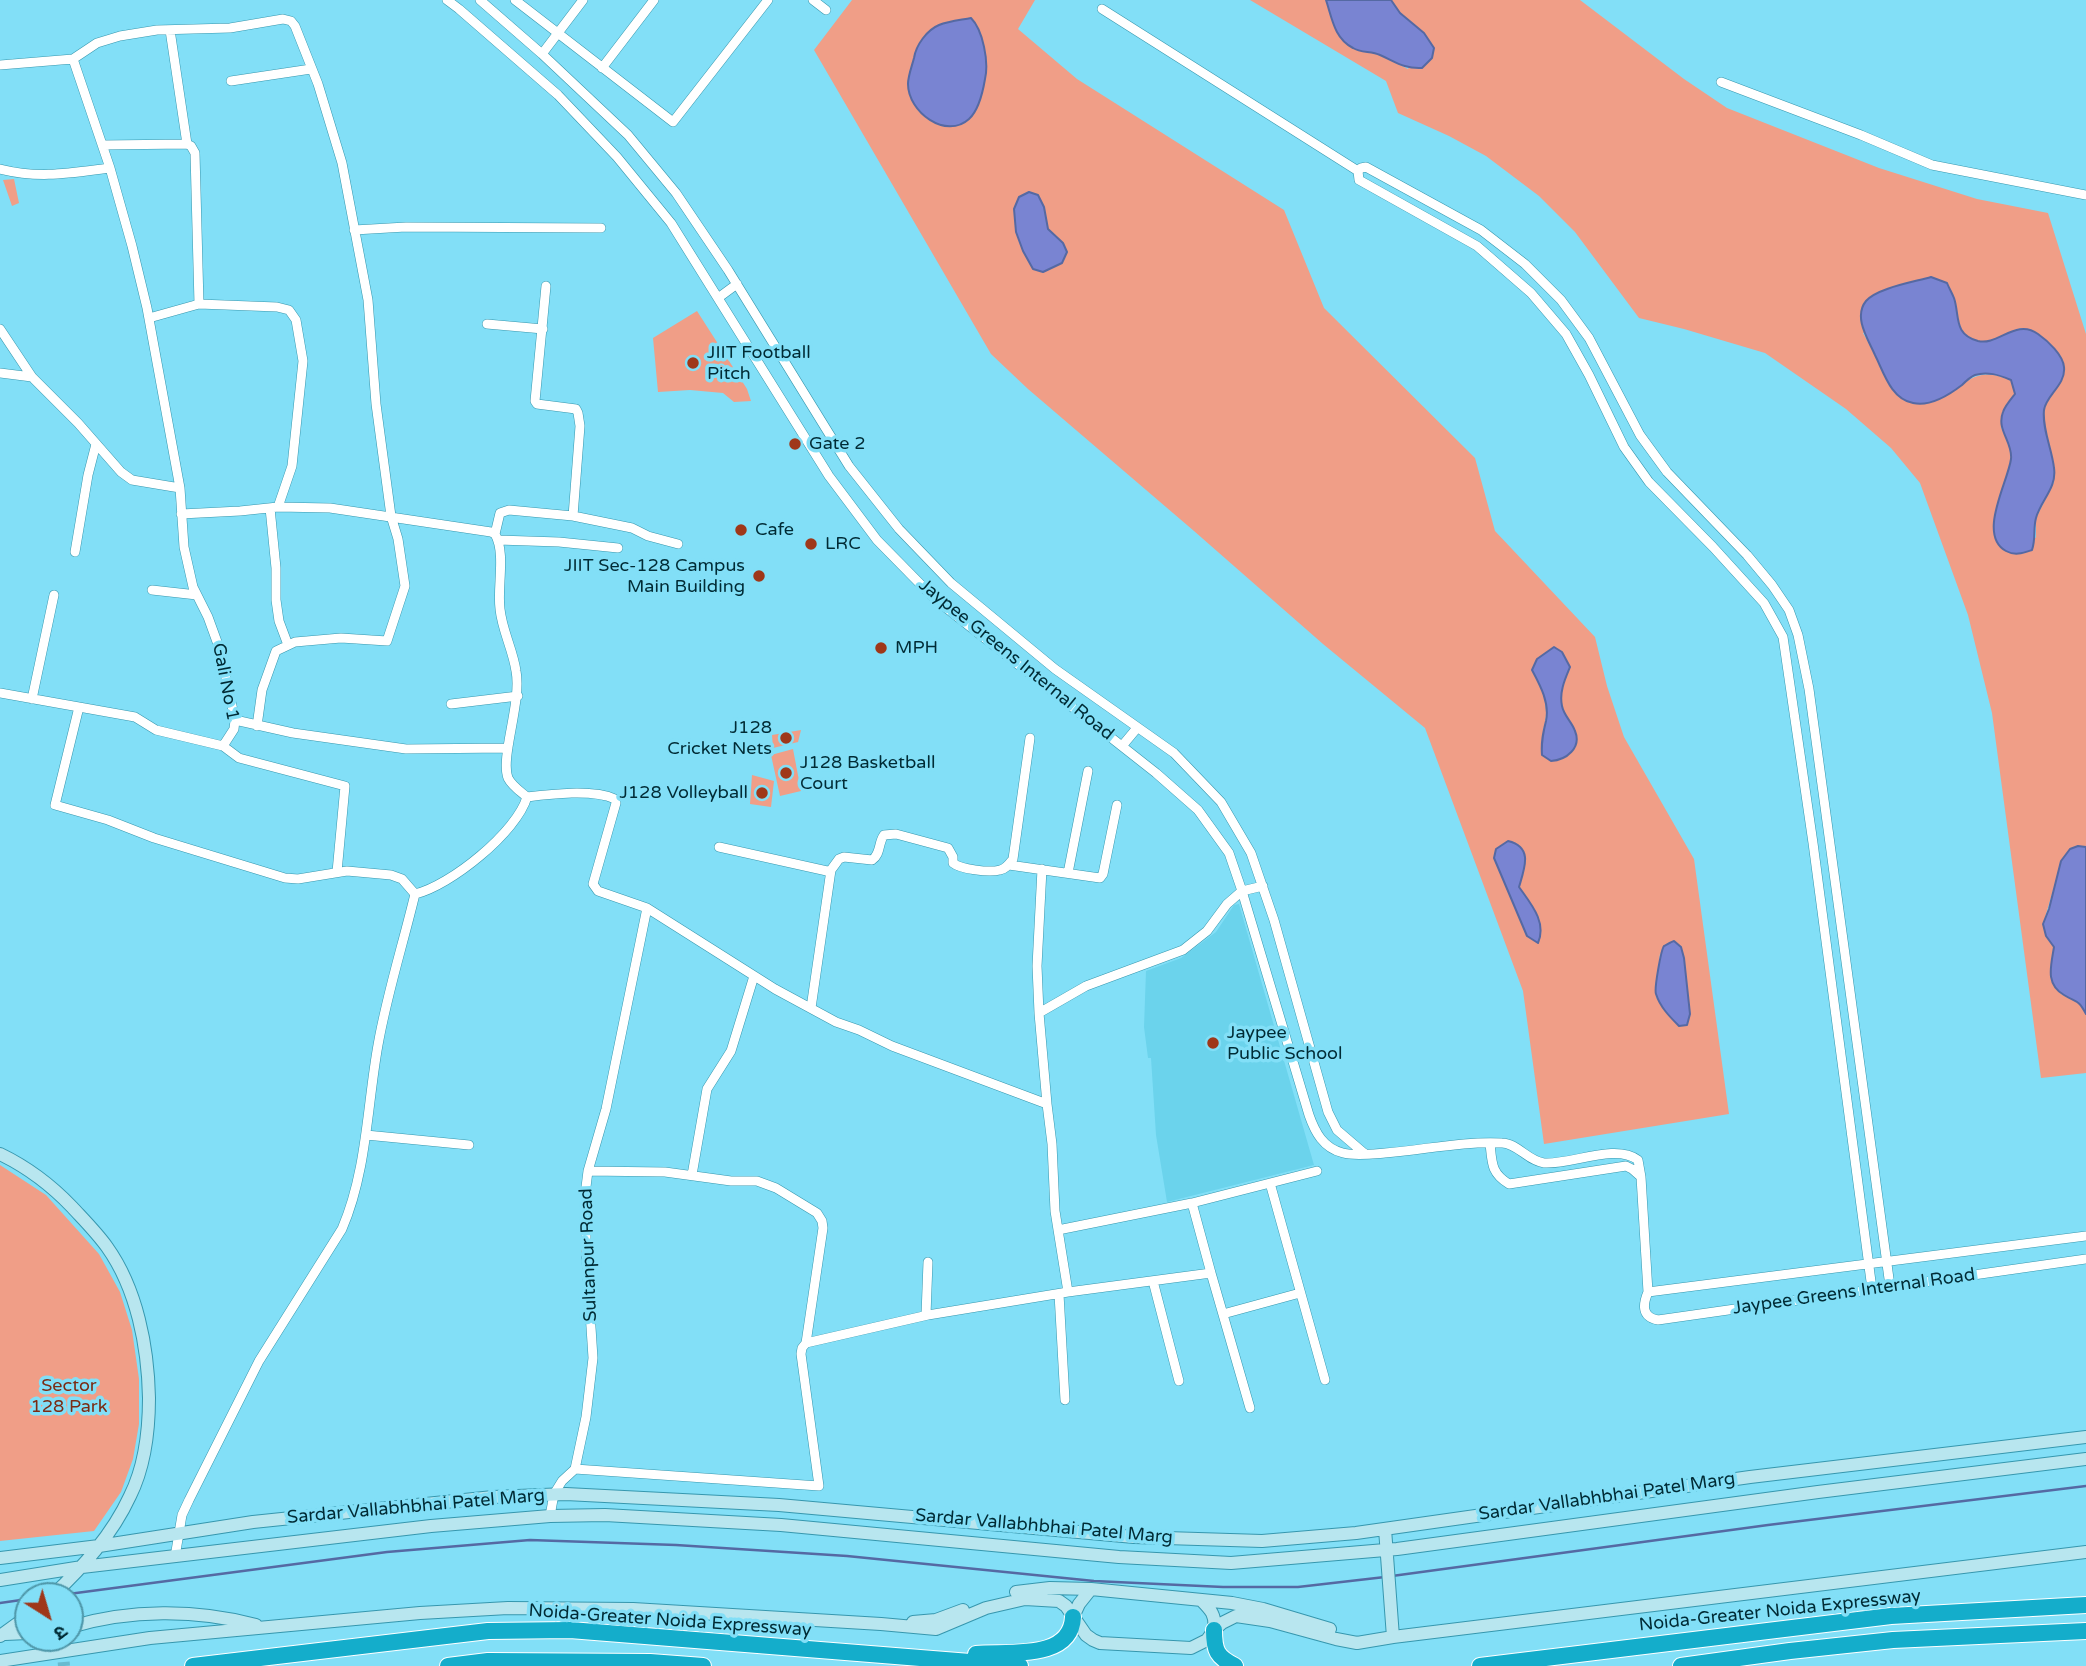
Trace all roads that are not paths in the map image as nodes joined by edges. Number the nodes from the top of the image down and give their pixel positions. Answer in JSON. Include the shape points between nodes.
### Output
{"nodes":[{"id":1,"x":447,"y":0,"type":"edge"},
{"id":2,"x":480,"y":0,"type":"edge"},
{"id":3,"x":515,"y":0,"type":"edge"},
{"id":4,"x":583,"y":0,"type":"edge"},
{"id":5,"x":654,"y":0,"type":"edge"},
{"id":6,"x":768,"y":0,"type":"edge"},
{"id":7,"x":813,"y":0,"type":"edge"},
{"id":8,"x":460,"y":3,"type":"edge"},
{"id":9,"x":1102,"y":9,"type":"dead end"},
{"id":10,"x":826,"y":10,"type":"dead end"},
{"id":11,"x":170,"y":30,"type":"junction"},
{"id":12,"x":558,"y":33,"type":"junction"},
{"id":13,"x":542,"y":54,"type":"junction"},
{"id":14,"x":73,"y":59,"type":"junction"},
{"id":15,"x":0,"y":65,"type":"edge"},
{"id":16,"x":602,"y":68,"type":"junction"},
{"id":17,"x":312,"y":69,"type":"junction"},
{"id":18,"x":231,"y":81,"type":"dead end"},
{"id":19,"x":1721,"y":82,"type":"dead end"},
{"id":20,"x":187,"y":144,"type":"junction"},
{"id":21,"x":103,"y":145,"type":"junction"},
{"id":22,"x":110,"y":168,"type":"junction"},
{"id":23,"x":0,"y":169,"type":"edge"},
{"id":24,"x":1358,"y":171,"type":"junction"},
{"id":25,"x":2086,"y":195,"type":"edge"},
{"id":26,"x":601,"y":228,"type":"dead end"},
{"id":27,"x":354,"y":230,"type":"junction"},
{"id":28,"x":737,"y":284,"type":"junction"},
{"id":29,"x":546,"y":286,"type":"dead end"},
{"id":30,"x":718,"y":298,"type":"junction"},
{"id":31,"x":199,"y":304,"type":"junction"},
{"id":32,"x":149,"y":318,"type":"junction"},
{"id":33,"x":487,"y":324,"type":"dead end"},
{"id":34,"x":0,"y":329,"type":"edge"},
{"id":35,"x":543,"y":329,"type":"junction"},
{"id":36,"x":0,"y":373,"type":"edge"},
{"id":37,"x":32,"y":377,"type":"junction"},
{"id":38,"x":96,"y":444,"type":"junction"},
{"id":39,"x":180,"y":488,"type":"junction"},
{"id":40,"x":274,"y":508,"type":"junction"},
{"id":41,"x":181,"y":514,"type":"junction"},
{"id":42,"x":391,"y":516,"type":"junction"},
{"id":43,"x":573,"y":516,"type":"junction"},
{"id":44,"x":497,"y":537,"type":"junction"},
{"id":45,"x":678,"y":544,"type":"dead end"},
{"id":46,"x":618,"y":548,"type":"dead end"},
{"id":47,"x":75,"y":552,"type":"dead end"},
{"id":48,"x":152,"y":590,"type":"dead end"},
{"id":49,"x":54,"y":595,"type":"dead end"},
{"id":50,"x":197,"y":595,"type":"junction"},
{"id":51,"x":288,"y":645,"type":"junction"},
{"id":52,"x":0,"y":693,"type":"edge"},
{"id":53,"x":518,"y":696,"type":"junction"},
{"id":54,"x":33,"y":699,"type":"junction"},
{"id":55,"x":451,"y":704,"type":"dead end"},
{"id":56,"x":79,"y":707,"type":"junction"},
{"id":57,"x":235,"y":720,"type":"junction"},
{"id":58,"x":257,"y":726,"type":"junction"},
{"id":59,"x":1137,"y":728,"type":"junction"},
{"id":60,"x":1030,"y":738,"type":"dead end"},
{"id":61,"x":1816,"y":738,"type":"junction"},
{"id":62,"x":1798,"y":740,"type":"junction"},
{"id":63,"x":223,"y":746,"type":"junction"},
{"id":64,"x":1122,"y":746,"type":"junction"},
{"id":65,"x":508,"y":748,"type":"junction"},
{"id":66,"x":1088,"y":771,"type":"dead end"},
{"id":67,"x":527,"y":797,"type":"junction"},
{"id":68,"x":1117,"y":805,"type":"dead end"},
{"id":69,"x":719,"y":847,"type":"dead end"},
{"id":70,"x":1009,"y":865,"type":"junction"},
{"id":71,"x":1042,"y":869,"type":"junction"},
{"id":72,"x":831,"y":870,"type":"junction"},
{"id":73,"x":337,"y":872,"type":"junction"},
{"id":74,"x":1068,"y":873,"type":"junction"},
{"id":75,"x":1263,"y":886,"type":"junction"},
{"id":76,"x":1242,"y":891,"type":"junction"},
{"id":77,"x":415,"y":894,"type":"junction"},
{"id":78,"x":647,"y":908,"type":"junction"},
{"id":79,"x":754,"y":976,"type":"junction"},
{"id":80,"x":811,"y":1008,"type":"junction"},
{"id":81,"x":1039,"y":1013,"type":"junction"},
{"id":82,"x":1047,"y":1104,"type":"junction"},
{"id":83,"x":366,"y":1135,"type":"junction"},
{"id":84,"x":1490,"y":1143,"type":"junction"},
{"id":85,"x":469,"y":1145,"type":"dead end"},
{"id":86,"x":0,"y":1154,"type":"edge"},
{"id":87,"x":1366,"y":1154,"type":"junction"},
{"id":88,"x":588,"y":1171,"type":"junction"},
{"id":89,"x":1317,"y":1171,"type":"dead end"},
{"id":90,"x":692,"y":1175,"type":"junction"},
{"id":91,"x":1641,"y":1177,"type":"junction"},
{"id":92,"x":1270,"y":1183,"type":"junction"},
{"id":93,"x":1192,"y":1203,"type":"junction"},
{"id":94,"x":1058,"y":1230,"type":"junction"},
{"id":95,"x":2086,"y":1236,"type":"edge"},
{"id":96,"x":2086,"y":1259,"type":"edge"},
{"id":97,"x":1887,"y":1261,"type":"junction"},
{"id":98,"x":928,"y":1262,"type":"dead end"},
{"id":99,"x":1869,"y":1264,"type":"junction"},
{"id":100,"x":1211,"y":1273,"type":"junction"},
{"id":101,"x":1153,"y":1281,"type":"junction"},
{"id":102,"x":1890,"y":1286,"type":"junction"},
{"id":103,"x":1872,"y":1289,"type":"junction"},
{"id":104,"x":1647,"y":1292,"type":"junction"},
{"id":105,"x":1064,"y":1293,"type":"junction"},
{"id":106,"x":1300,"y":1293,"type":"junction"},
{"id":107,"x":1223,"y":1314,"type":"junction"},
{"id":108,"x":926,"y":1315,"type":"junction"},
{"id":109,"x":806,"y":1343,"type":"junction"},
{"id":110,"x":1325,"y":1380,"type":"dead end"},
{"id":111,"x":1179,"y":1381,"type":"dead end"},
{"id":112,"x":1065,"y":1400,"type":"dead end"},
{"id":113,"x":1250,"y":1408,"type":"dead end"},
{"id":114,"x":2086,"y":1437,"type":"edge"},
{"id":115,"x":2086,"y":1459,"type":"edge"},
{"id":116,"x":575,"y":1469,"type":"junction"},
{"id":117,"x":554,"y":1494,"type":"junction"},
{"id":118,"x":550,"y":1516,"type":"junction"},
{"id":119,"x":1385,"y":1529,"type":"junction"},
{"id":120,"x":178,"y":1533,"type":"junction"},
{"id":121,"x":99,"y":1546,"type":"junction"},
{"id":122,"x":2086,"y":1552,"type":"edge"},
{"id":123,"x":1387,"y":1555,"type":"junction"},
{"id":124,"x":175,"y":1557,"type":"junction"},
{"id":125,"x":0,"y":1558,"type":"edge"},
{"id":126,"x":82,"y":1567,"type":"junction"},
{"id":127,"x":0,"y":1580,"type":"edge"},
{"id":128,"x":67,"y":1582,"type":"edge"},
{"id":129,"x":1091,"y":1589,"type":"junction"},
{"id":130,"x":1201,"y":1600,"type":"junction"},
{"id":131,"x":2086,"y":1605,"type":"edge"},
{"id":132,"x":1073,"y":1617,"type":"junction"},
{"id":133,"x":84,"y":1623,"type":"edge"},
{"id":134,"x":881,"y":1624,"type":"junction"},
{"id":135,"x":265,"y":1628,"type":"junction"},
{"id":136,"x":1213,"y":1630,"type":"junction"},
{"id":137,"x":2086,"y":1631,"type":"edge"},
{"id":138,"x":1394,"y":1637,"type":"junction"},
{"id":139,"x":1357,"y":1643,"type":"junction"},
{"id":140,"x":928,"y":1658,"type":"junction"},
{"id":141,"x":0,"y":1661,"type":"edge"},
{"id":142,"x":193,"y":1666,"type":"edge"},
{"id":143,"x":448,"y":1666,"type":"edge"},
{"id":144,"x":703,"y":1666,"type":"edge"},
{"id":145,"x":1020,"y":1666,"type":"edge"},
{"id":146,"x":1235,"y":1666,"type":"edge"},
{"id":147,"x":1480,"y":1666,"type":"edge"},
{"id":148,"x":1681,"y":1666,"type":"edge"}],
"edges":[{"from":1,"to":8,"type":"street","name":"Jaypee Greens Internal Road"},
{"from":2,"to":13,"type":"street","name":"Jaypee Greens Internal Road"},
{"from":3,"to":12,"type":"street"},
{"from":4,"to":12,"type":"street"},
{"from":5,"to":16,"type":"street"},
{"from":6,"to":16,"type":"street","via":[[673,122]]},
{"from":7,"to":10,"type":"street"},
{"from":8,"to":30,"type":"street","name":"Jaypee Greens Internal Road","via":[[617,157],[671,223]]},
{"from":9,"to":24,"type":"street"},
{"from":11,"to":14,"type":"street","via":[[120,36],[97,43]]},
{"from":11,"to":17,"type":"street","via":[[291,21]]},
{"from":11,"to":20,"type":"street"},
{"from":12,"to":13,"type":"street"},
{"from":12,"to":16,"type":"street"},
{"from":13,"to":28,"type":"street","name":"Jaypee Greens Internal Road","via":[[628,135],[676,193]]},
{"from":14,"to":15,"type":"street"},
{"from":14,"to":21,"type":"street","name":"Gali No 1"},
{"from":17,"to":18,"type":"street"},
{"from":17,"to":27,"type":"street","via":[[342,163]]},
{"from":19,"to":25,"type":"street","via":[[1932,165]]},
{"from":20,"to":21,"type":"street"},
{"from":20,"to":31,"type":"street","via":[[195,153]]},
{"from":21,"to":22,"type":"street","name":"Gali No 1"},
{"from":22,"to":23,"type":"street","via":[[48,176]]},
{"from":22,"to":32,"type":"street","name":"Gali No 1"},
{"from":24,"to":61,"type":"street","via":[[1366,167],[1481,230],[1525,264],[1560,300],[1589,338],[1640,435],[1667,472],[1746,555],[1789,610],[1805,667]]},
{"from":24,"to":62,"type":"street","via":[[1359,180],[1477,247],[1531,293],[1566,334],[1623,447],[1649,482],[1764,603],[1783,637]]},
{"from":26,"to":27,"type":"street"},
{"from":27,"to":42,"type":"street","via":[[368,300]]},
{"from":28,"to":30,"type":"street"},
{"from":28,"to":59,"type":"street","name":"Jaypee Greens Internal Road","via":[[849,466],[899,529],[961,592]]},
{"from":29,"to":35,"type":"street"},
{"from":30,"to":64,"type":"street","name":"Jaypee Greens Internal Road","via":[[829,476],[877,540],[935,599]]},
{"from":31,"to":32,"type":"street"},
{"from":31,"to":40,"type":"street","via":[[285,308],[296,320],[303,361],[292,466]]},
{"from":32,"to":39,"type":"street","name":"Gali No 1"},
{"from":33,"to":35,"type":"street"},
{"from":34,"to":37,"type":"street"},
{"from":35,"to":43,"type":"street","via":[[535,401],[578,413]]},
{"from":36,"to":37,"type":"street"},
{"from":37,"to":38,"type":"street"},
{"from":38,"to":39,"type":"street","via":[[132,480]]},
{"from":38,"to":47,"type":"street"},
{"from":39,"to":41,"type":"street","name":"Gali No 1"},
{"from":40,"to":41,"type":"street"},
{"from":40,"to":42,"type":"street","via":[[330,508]]},
{"from":40,"to":51,"type":"street","via":[[276,600]]},
{"from":41,"to":50,"type":"street","name":"Gali No 1"},
{"from":42,"to":44,"type":"street","via":[[491,531]]},
{"from":42,"to":51,"type":"street","via":[[405,586],[387,640],[341,638]]},
{"from":43,"to":44,"type":"street","via":[[505,511],[499,517]]},
{"from":43,"to":45,"type":"street","via":[[632,528]]},
{"from":44,"to":46,"type":"street"},
{"from":44,"to":53,"type":"street","via":[[499,608]]},
{"from":48,"to":50,"type":"street"},
{"from":49,"to":54,"type":"street"},
{"from":50,"to":57,"type":"street","name":"Gali No 1","via":[[220,650]]},
{"from":51,"to":58,"type":"street","via":[[276,651],[262,690]]},
{"from":52,"to":54,"type":"street"},
{"from":53,"to":55,"type":"street"},
{"from":53,"to":65,"type":"street"},
{"from":54,"to":56,"type":"street"},
{"from":56,"to":63,"type":"street","via":[[135,717],[156,730]]},
{"from":56,"to":73,"type":"street","via":[[55,805],[285,878]]},
{"from":57,"to":58,"type":"street"},
{"from":57,"to":63,"type":"street","name":"Gali No 1"},
{"from":58,"to":65,"type":"street","via":[[405,749]]},
{"from":59,"to":64,"type":"street","name":"Jaypee Greens Internal Road"},
{"from":59,"to":75,"type":"street","name":"Jaypee Greens Internal Road","via":[[1174,753],[1221,802],[1251,852]]},
{"from":60,"to":70,"type":"street","via":[[1015,851]]},
{"from":61,"to":62,"type":"street"},
{"from":61,"to":97,"type":"street"},
{"from":62,"to":99,"type":"street"},
{"from":63,"to":73,"type":"street","via":[[239,758],[345,786]]},
{"from":64,"to":76,"type":"street","name":"Jaypee Greens Internal Road","via":[[1198,810],[1228,853]]},
{"from":65,"to":67,"type":"street","via":[[508,777]]},
{"from":66,"to":74,"type":"street"},
{"from":67,"to":77,"type":"street","via":[[505,834],[465,867]]},
{"from":67,"to":78,"type":"street","via":[[561,793],[615,799],[593,884],[598,891]]},
{"from":68,"to":74,"type":"street","via":[[1102,876]]},
{"from":69,"to":72,"type":"street"},
{"from":70,"to":71,"type":"street"},
{"from":70,"to":72,"type":"street","via":[[996,871],[960,868],[943,845],[888,834],[872,860],[844,857]]},
{"from":71,"to":74,"type":"street"},
{"from":71,"to":81,"type":"street"},
{"from":72,"to":80,"type":"street"},
{"from":73,"to":77,"type":"street","via":[[397,876]]},
{"from":75,"to":76,"type":"street"},
{"from":75,"to":87,"type":"street","name":"Jaypee Greens Internal Road","via":[[1328,1112],[1337,1130]]},
{"from":76,"to":81,"type":"street","via":[[1207,931],[1183,950],[1086,986]]},
{"from":76,"to":87,"type":"street","name":"Jaypee Greens Internal Road","via":[[1315,1132],[1326,1145],[1343,1153]]},
{"from":77,"to":83,"type":"street","via":[[378,1046]]},
{"from":78,"to":79,"type":"street"},
{"from":78,"to":88,"type":"street","name":"Sultanpur Road","via":[[606,1109]]},
{"from":79,"to":80,"type":"street"},
{"from":79,"to":90,"type":"street","via":[[731,1051],[707,1089]]},
{"from":80,"to":82,"type":"street","via":[[892,1046]]},
{"from":81,"to":82,"type":"street"},
{"from":82,"to":94,"type":"street"},
{"from":83,"to":85,"type":"street"},
{"from":83,"to":120,"type":"street","via":[[342,1229],[259,1361],[189,1500]]},
{"from":84,"to":87,"type":"street","name":"Jaypee Greens Internal Road"},
{"from":84,"to":91,"type":"street","name":"Jaypee Greens Internal Road","via":[[1506,1143],[1545,1163],[1631,1155],[1638,1160]]},
{"from":84,"to":91,"type":"street","via":[[1497,1177],[1509,1184],[1626,1167]]},
{"from":86,"to":121,"type":"street","via":[[52,1187],[108,1248],[142,1327],[149,1379],[143,1462],[130,1497]]},
{"from":88,"to":90,"type":"street"},
{"from":88,"to":116,"type":"street","name":"Sultanpur Road","via":[[585,1208],[593,1357]]},
{"from":89,"to":92,"type":"street"},
{"from":90,"to":109,"type":"street","via":[[767,1183],[820,1217],[823,1228]]},
{"from":91,"to":104,"type":"street","name":"Jaypee Greens Internal Road"},
{"from":92,"to":93,"type":"street"},
{"from":92,"to":106,"type":"street"},
{"from":93,"to":94,"type":"street"},
{"from":93,"to":100,"type":"street"},
{"from":94,"to":105,"type":"street"},
{"from":95,"to":97,"type":"street","name":"Jaypee Greens Internal Road"},
{"from":96,"to":102,"type":"street","name":"Jaypee Greens Internal Road"},
{"from":97,"to":99,"type":"street","name":"Jaypee Greens Internal Road"},
{"from":97,"to":102,"type":"street"},
{"from":98,"to":108,"type":"street"},
{"from":99,"to":103,"type":"street"},
{"from":99,"to":104,"type":"street","name":"Jaypee Greens Internal Road"},
{"from":100,"to":101,"type":"street"},
{"from":100,"to":107,"type":"street"},
{"from":101,"to":105,"type":"street"},
{"from":101,"to":111,"type":"street"},
{"from":102,"to":103,"type":"street","name":"Jaypee Greens Internal Road"},
{"from":103,"to":104,"type":"street","name":"Jaypee Greens Internal Road","via":[[1658,1320],[1645,1313]]},
{"from":105,"to":108,"type":"street"},
{"from":105,"to":112,"type":"street"},
{"from":106,"to":107,"type":"street"},
{"from":106,"to":110,"type":"street"},
{"from":107,"to":113,"type":"street"},
{"from":108,"to":109,"type":"street"},
{"from":109,"to":116,"type":"street","via":[[801,1354],[819,1486]]},
{"from":114,"to":119,"type":"street","name":"Sardar Vallabhbhai Patel Marg","via":[[1750,1476]]},
{"from":115,"to":123,"type":"street","name":"Sardar Vallabhbhai Patel Marg","via":[[1818,1492]]},
{"from":116,"to":117,"type":"street","name":"Sultanpur Road"},
{"from":117,"to":118,"type":"street","name":"Sultanpur Road"},
{"from":117,"to":119,"type":"street","name":"Sardar Vallabhbhai Patel Marg","via":[[779,1505],[1134,1537],[1262,1541]]},
{"from":117,"to":120,"type":"street","name":"Sardar Vallabhbhai Patel Marg","via":[[493,1496]]},
{"from":118,"to":123,"type":"street","name":"Sardar Vallabhbhai Patel Marg","via":[[781,1525],[1119,1558],[1231,1563]]},
{"from":118,"to":124,"type":"street","name":"Sardar Vallabhbhai Patel Marg"},
{"from":119,"to":123,"type":"street"},
{"from":120,"to":121,"type":"street","name":"Sardar Vallabhbhai Patel Marg"},
{"from":120,"to":124,"type":"street"},
{"from":121,"to":125,"type":"street","name":"Sardar Vallabhbhai Patel Marg"},
{"from":121,"to":126,"type":"street"},
{"from":122,"to":138,"type":"street"},
{"from":123,"to":138,"type":"street"},
{"from":124,"to":126,"type":"street","name":"Sardar Vallabhbhai Patel Marg"},
{"from":126,"to":127,"type":"street","name":"Sardar Vallabhbhai Patel Marg"},
{"from":126,"to":128,"type":"street"},
{"from":129,"to":130,"type":"street"},
{"from":129,"to":132,"type":"street"},
{"from":129,"to":134,"type":"street","via":[[1015,1592],[936,1620]]},
{"from":130,"to":136,"type":"street","via":[[1215,1619]]},
{"from":130,"to":139,"type":"street","via":[[1263,1609],[1334,1630]]},
{"from":131,"to":147,"type":"highway","name":"Noida-Greater Noida Expressway","via":[[1891,1616]]},
{"from":132,"to":134,"type":"street","via":[[1059,1601],[1025,1599],[986,1608],[936,1629]]},
{"from":132,"to":136,"type":"street","via":[[1086,1635],[1100,1643],[1184,1649],[1207,1640]]},
{"from":132,"to":140,"type":"highway","via":[[1069,1635],[1035,1652]]},
{"from":133,"to":135,"type":"street","via":[[129,1615],[198,1614]]},
{"from":134,"to":135,"type":"street","via":[[633,1609],[508,1608]]},
{"from":135,"to":141,"type":"street","via":[[150,1638]]},
{"from":136,"to":139,"type":"street","via":[[1236,1616],[1270,1620]]},
{"from":136,"to":146,"type":"highway","via":[[1221,1658]]},
{"from":137,"to":148,"type":"highway","via":[[1893,1640]]},
{"from":138,"to":139,"type":"street"},
{"from":140,"to":142,"type":"highway","name":"Noida-Greater Noida Expressway","via":[[522,1630]]},
{"from":140,"to":145,"type":"highway","name":"Noida-Greater Noida Expressway"},
{"from":143,"to":144,"type":"highway","via":[[529,1661]]}]}
